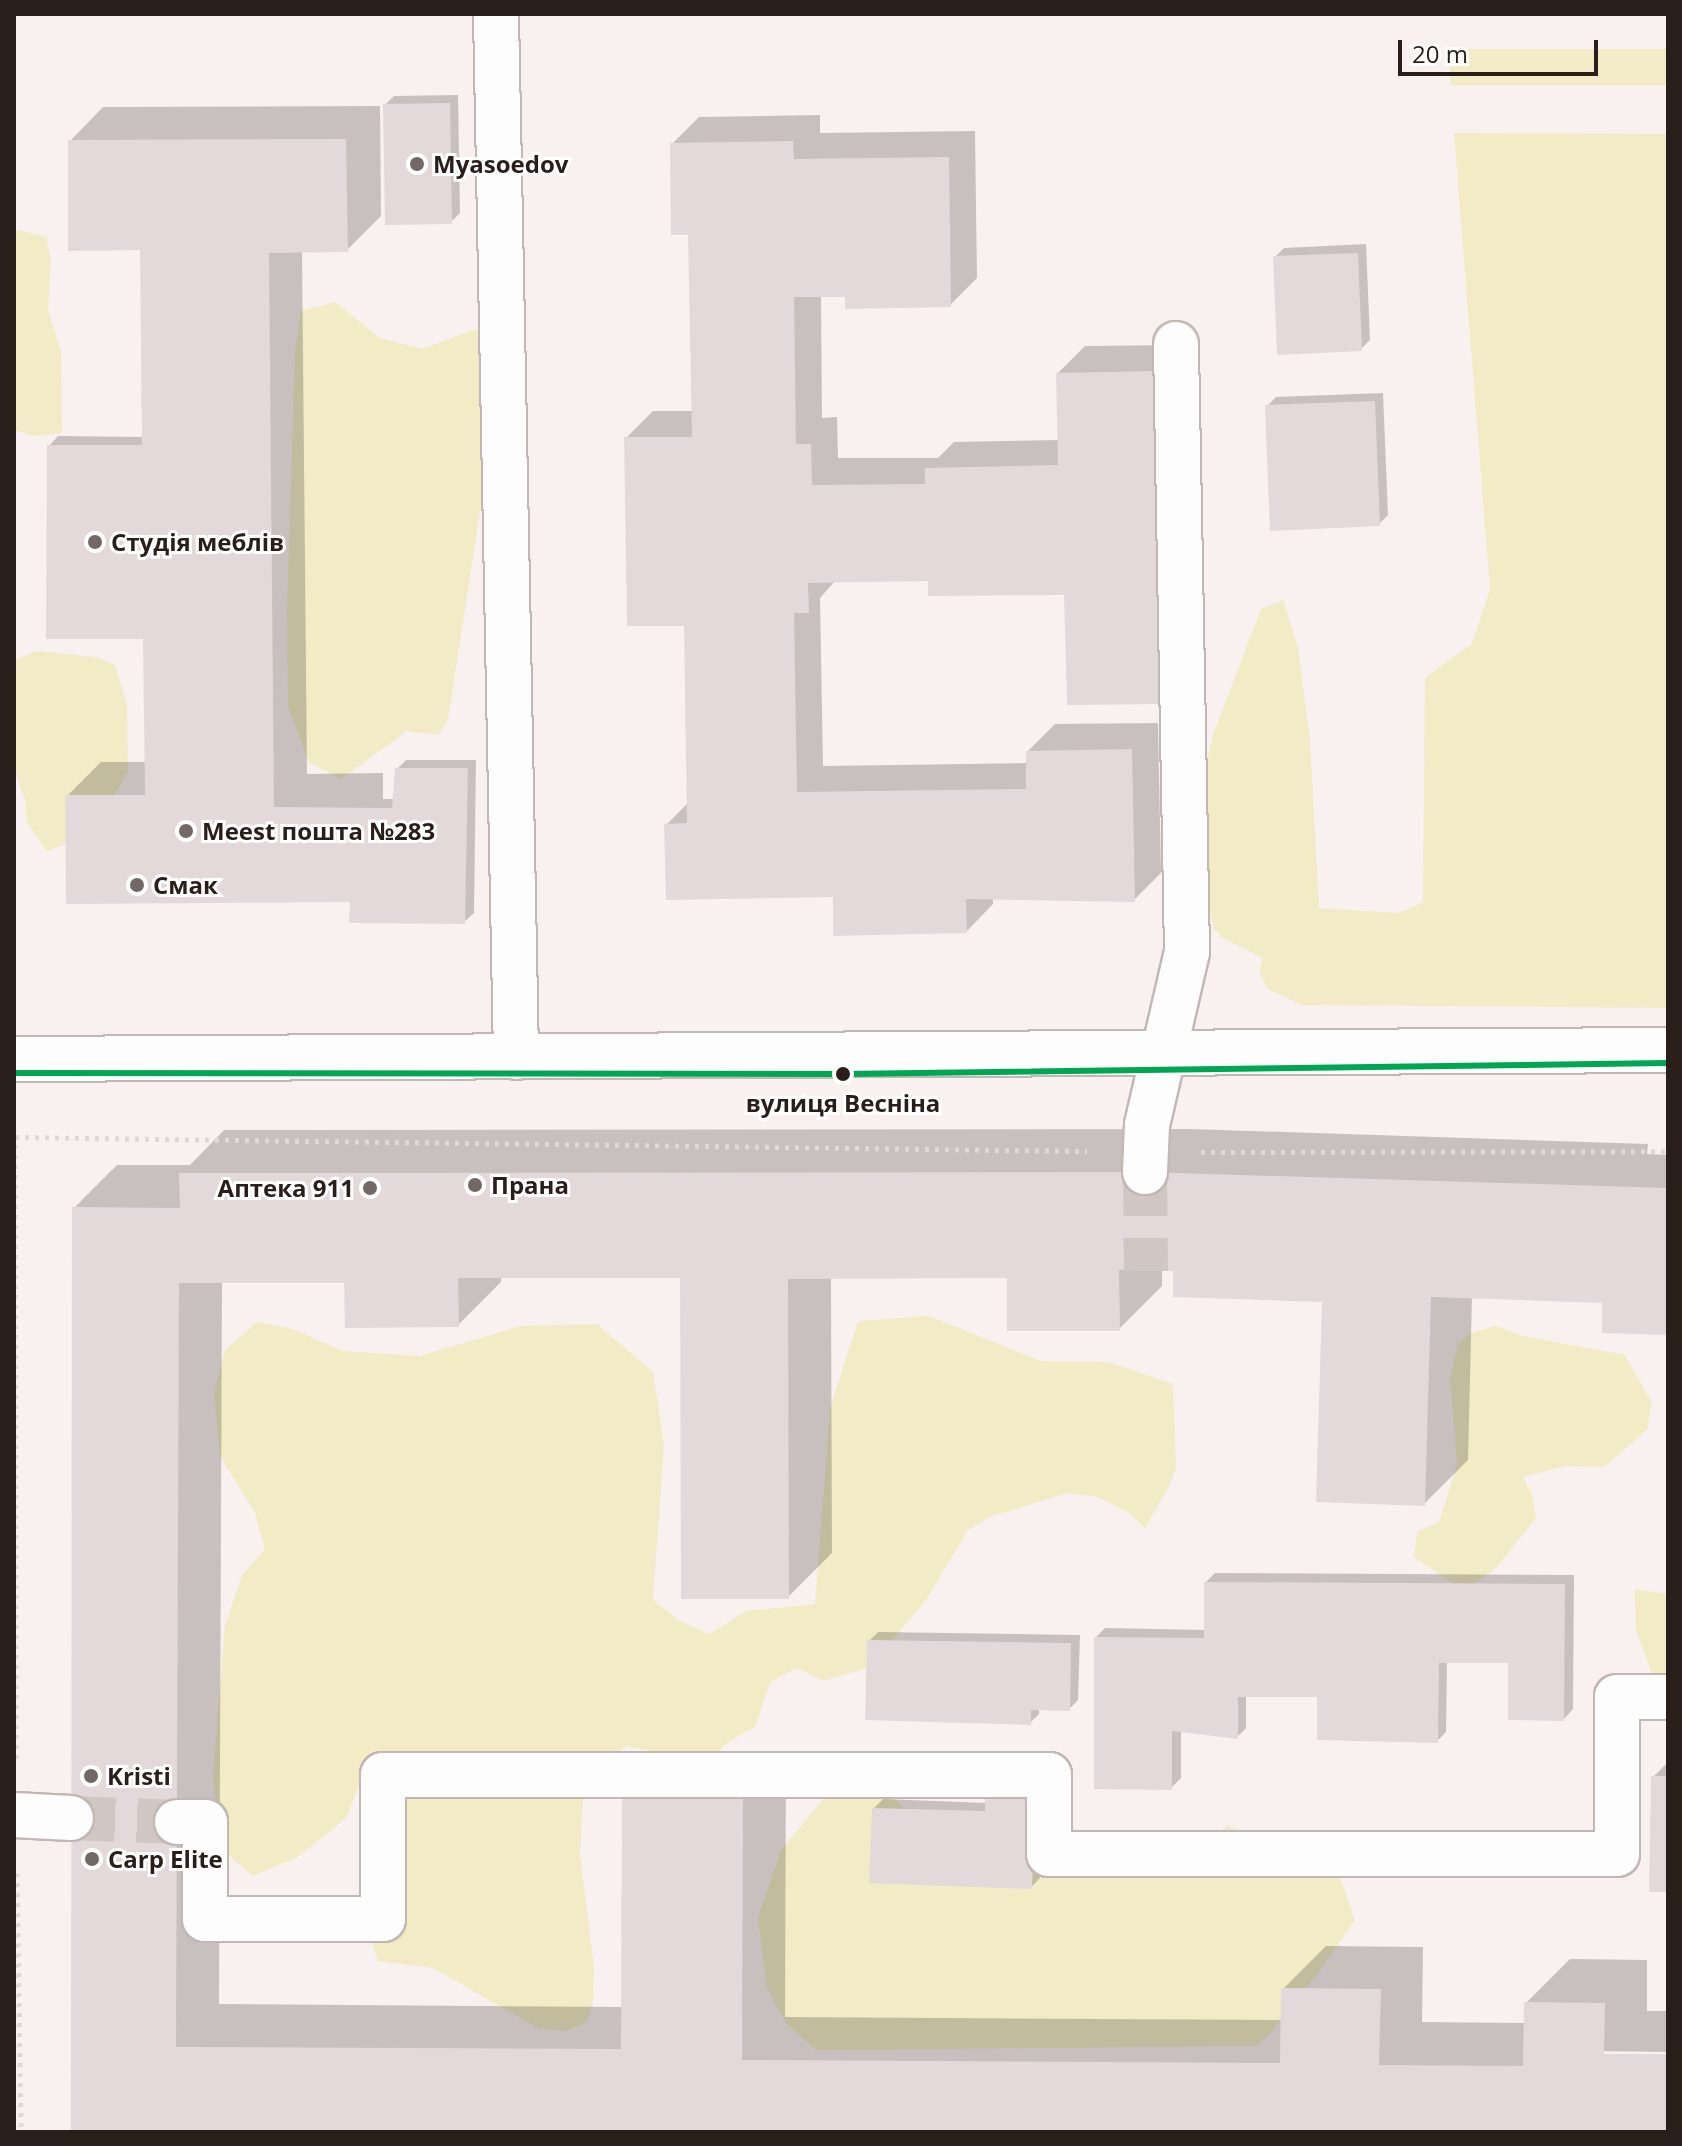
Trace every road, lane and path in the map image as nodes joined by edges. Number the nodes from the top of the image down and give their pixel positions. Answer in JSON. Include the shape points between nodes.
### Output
{"nodes":[{"id":1,"x":496,"y":14,"type":"edge"},
{"id":2,"x":1176,"y":344,"type":"dead end"},
{"id":3,"x":1668,"y":1050,"type":"edge"},
{"id":4,"x":1164,"y":1056,"type":"junction"},
{"id":5,"x":516,"y":1057,"type":"junction"},
{"id":6,"x":14,"y":1059,"type":"edge"},
{"id":7,"x":1668,"y":1151,"type":"edge"},
{"id":8,"x":1146,"y":1162,"type":"junction"},
{"id":9,"x":1668,"y":1697,"type":"edge"},
{"id":10,"x":15,"y":1815,"type":"edge"},
{"id":11,"x":71,"y":1818,"type":"tunnel mouth"},
{"id":12,"x":177,"y":1822,"type":"tunnel mouth"},
{"id":13,"x":21,"y":2132,"type":"edge"}],
"edges":[{"from":1,"to":5,"type":"street"},
{"from":2,"to":4,"type":"street","via":[[1189,903],[1187,952]]},
{"from":3,"to":4,"type":"street"},
{"from":4,"to":5,"type":"street"},
{"from":4,"to":8,"type":"street","via":[[1147,1125]]},
{"from":5,"to":6,"type":"street"},
{"from":7,"to":8,"type":"path"},
{"from":8,"to":10,"type":"path","via":[[15,1137]]},
{"from":9,"to":12,"type":"street","via":[[1617,1697],[1617,1854],[1049,1854],[1049,1775],[383,1775],[383,1919],[205,1919],[205,1822]]},
{"from":10,"to":11,"type":"street"},
{"from":10,"to":13,"type":"path"}]}
